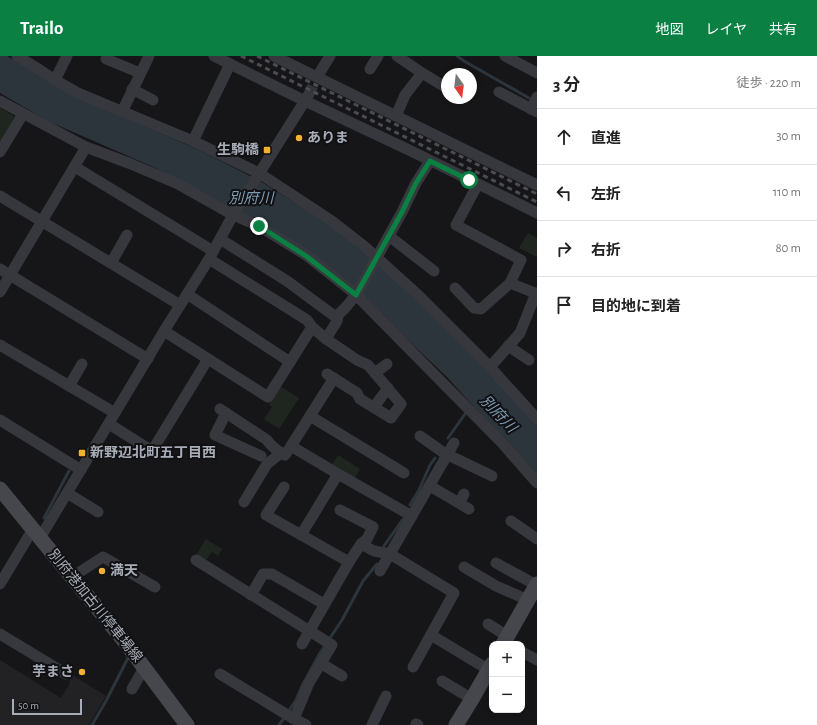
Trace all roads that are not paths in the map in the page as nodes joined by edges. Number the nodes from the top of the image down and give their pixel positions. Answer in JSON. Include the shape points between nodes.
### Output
{"nodes":[{"id":1,"x":17,"y":56,"type":"edge"},
{"id":2,"x":67,"y":56,"type":"edge"},
{"id":3,"x":149,"y":56,"type":"edge"},
{"id":4,"x":214,"y":56,"type":"edge"},
{"id":5,"x":274,"y":56,"type":"edge"},
{"id":6,"x":330,"y":56,"type":"edge"},
{"id":7,"x":378,"y":56,"type":"edge"},
{"id":8,"x":397,"y":56,"type":"edge"},
{"id":9,"x":505,"y":56,"type":"edge"},
{"id":10,"x":106,"y":59,"type":"dead end"},
{"id":11,"x":230,"y":64,"type":"junction"},
{"id":12,"x":370,"y":69,"type":"dead end"},
{"id":13,"x":422,"y":73,"type":"junction"},
{"id":14,"x":537,"y":73,"type":"edge"},
{"id":15,"x":140,"y":74,"type":"junction"},
{"id":16,"x":317,"y":77,"type":"junction"},
{"id":17,"x":55,"y":80,"type":"junction"},
{"id":18,"x":441,"y":84,"type":"edge"},
{"id":19,"x":132,"y":89,"type":"junction"},
{"id":20,"x":499,"y":92,"type":"dead end"},
{"id":21,"x":537,"y":97,"type":"edge"},
{"id":22,"x":307,"y":98,"type":"junction"},
{"id":23,"x":153,"y":100,"type":"dead end"},
{"id":24,"x":0,"y":101,"type":"edge"},
{"id":25,"x":534,"y":111,"type":"edge"},
{"id":26,"x":122,"y":112,"type":"junction"},
{"id":27,"x":23,"y":114,"type":"junction"},
{"id":28,"x":396,"y":116,"type":"junction"},
{"id":29,"x":193,"y":141,"type":"junction"},
{"id":30,"x":86,"y":147,"type":"junction"},
{"id":31,"x":0,"y":152,"type":"edge"},
{"id":32,"x":430,"y":161,"type":"junction"},
{"id":33,"x":75,"y":167,"type":"junction"},
{"id":34,"x":259,"y":174,"type":"junction"},
{"id":35,"x":478,"y":184,"type":"junction"},
{"id":36,"x":537,"y":185,"type":"edge"},
{"id":37,"x":0,"y":196,"type":"edge"},
{"id":38,"x":537,"y":213,"type":"edge"},
{"id":39,"x":233,"y":216,"type":"junction"},
{"id":40,"x":42,"y":222,"type":"junction"},
{"id":41,"x":127,"y":235,"type":"dead end"},
{"id":42,"x":389,"y":236,"type":"junction"},
{"id":43,"x":220,"y":239,"type":"junction"},
{"id":44,"x":208,"y":250,"type":"junction"},
{"id":45,"x":377,"y":257,"type":"junction"},
{"id":46,"x":111,"y":263,"type":"junction"},
{"id":47,"x":431,"y":265,"type":"dead end"},
{"id":48,"x":0,"y":269,"type":"edge"},
{"id":49,"x":10,"y":275,"type":"junction"},
{"id":50,"x":510,"y":283,"type":"junction"},
{"id":51,"x":455,"y":288,"type":"dead end"},
{"id":52,"x":0,"y":292,"type":"edge"},
{"id":53,"x":187,"y":294,"type":"junction"},
{"id":54,"x":536,"y":294,"type":"edge"},
{"id":55,"x":356,"y":295,"type":"junction"},
{"id":56,"x":180,"y":305,"type":"junction"},
{"id":57,"x":338,"y":315,"type":"junction"},
{"id":58,"x":312,"y":327,"type":"junction"},
{"id":59,"x":164,"y":331,"type":"junction"},
{"id":60,"x":326,"y":339,"type":"junction"},
{"id":61,"x":0,"y":344,"type":"edge"},
{"id":62,"x":508,"y":346,"type":"junction"},
{"id":63,"x":148,"y":359,"type":"junction"},
{"id":64,"x":208,"y":359,"type":"junction"},
{"id":65,"x":529,"y":360,"type":"dead end"},
{"id":66,"x":290,"y":362,"type":"junction"},
{"id":67,"x":82,"y":364,"type":"dead end"},
{"id":68,"x":387,"y":364,"type":"dead end"},
{"id":69,"x":490,"y":367,"type":"junction"},
{"id":70,"x":375,"y":373,"type":"junction"},
{"id":71,"x":69,"y":386,"type":"junction"},
{"id":72,"x":388,"y":388,"type":"junction"},
{"id":73,"x":374,"y":407,"type":"junction"},
{"id":74,"x":115,"y":413,"type":"junction"},
{"id":75,"x":310,"y":416,"type":"junction"},
{"id":76,"x":537,"y":419,"type":"edge"},
{"id":77,"x":0,"y":420,"type":"edge"},
{"id":78,"x":109,"y":424,"type":"junction"},
{"id":79,"x":420,"y":436,"type":"dead end"},
{"id":80,"x":454,"y":443,"type":"dead end"},
{"id":81,"x":291,"y":446,"type":"junction"},
{"id":82,"x":443,"y":452,"type":"junction"},
{"id":83,"x":281,"y":453,"type":"junction"},
{"id":84,"x":262,"y":456,"type":"dead end"},
{"id":85,"x":81,"y":470,"type":"junction"},
{"id":86,"x":404,"y":473,"type":"dead end"},
{"id":87,"x":338,"y":474,"type":"junction"},
{"id":88,"x":492,"y":476,"type":"dead end"},
{"id":89,"x":537,"y":483,"type":"edge"},
{"id":90,"x":430,"y":486,"type":"junction"},
{"id":91,"x":284,"y":487,"type":"dead end"},
{"id":92,"x":0,"y":488,"type":"edge"},
{"id":93,"x":67,"y":493,"type":"junction"},
{"id":94,"x":244,"y":502,"type":"dead end"},
{"id":95,"x":469,"y":509,"type":"dead end"},
{"id":96,"x":340,"y":510,"type":"dead end"},
{"id":97,"x":98,"y":512,"type":"dead end"},
{"id":98,"x":412,"y":516,"type":"junction"},
{"id":99,"x":512,"y":521,"type":"dead end"},
{"id":100,"x":37,"y":533,"type":"junction"},
{"id":101,"x":301,"y":535,"type":"junction"},
{"id":102,"x":537,"y":539,"type":"edge"},
{"id":103,"x":361,"y":544,"type":"junction"},
{"id":104,"x":388,"y":553,"type":"junction"},
{"id":105,"x":196,"y":560,"type":"dead end"},
{"id":106,"x":349,"y":562,"type":"junction"},
{"id":107,"x":496,"y":563,"type":"dead end"},
{"id":108,"x":464,"y":567,"type":"dead end"},
{"id":109,"x":380,"y":571,"type":"dead end"},
{"id":110,"x":72,"y":577,"type":"junction"},
{"id":111,"x":0,"y":583,"type":"edge"},
{"id":112,"x":537,"y":585,"type":"edge"},
{"id":113,"x":155,"y":587,"type":"dead end"},
{"id":114,"x":251,"y":595,"type":"junction"},
{"id":115,"x":528,"y":600,"type":"junction"},
{"id":116,"x":324,"y":604,"type":"junction"},
{"id":117,"x":488,"y":624,"type":"dead end"},
{"id":118,"x":309,"y":631,"type":"junction"},
{"id":119,"x":0,"y":634,"type":"edge"},
{"id":120,"x":431,"y":635,"type":"junction"},
{"id":121,"x":505,"y":641,"type":"edge"},
{"id":122,"x":302,"y":644,"type":"dead end"},
{"id":123,"x":525,"y":654,"type":"edge"},
{"id":124,"x":537,"y":660,"type":"edge"},
{"id":125,"x":322,"y":664,"type":"junction"},
{"id":126,"x":489,"y":666,"type":"edge"},
{"id":127,"x":413,"y":667,"type":"dead end"},
{"id":128,"x":144,"y":668,"type":"junction"},
{"id":129,"x":489,"y":669,"type":"edge"},
{"id":130,"x":66,"y":674,"type":"dead end"},
{"id":131,"x":220,"y":674,"type":"dead end"},
{"id":132,"x":342,"y":676,"type":"dead end"},
{"id":133,"x":442,"y":681,"type":"dead end"},
{"id":134,"x":132,"y":689,"type":"dead end"},
{"id":135,"x":386,"y":696,"type":"dead end"},
{"id":136,"x":472,"y":699,"type":"junction"},
{"id":137,"x":294,"y":719,"type":"junction"},
{"id":138,"x":187,"y":725,"type":"edge"},
{"id":139,"x":306,"y":725,"type":"edge"},
{"id":140,"x":372,"y":725,"type":"edge"},
{"id":141,"x":456,"y":725,"type":"edge"}],
"edges":[{"from":1,"to":17,"type":"street"},
{"from":2,"to":17,"type":"street"},
{"from":3,"to":15,"type":"street"},
{"from":4,"to":11,"type":"street"},
{"from":5,"to":16,"type":"street"},
{"from":6,"to":16,"type":"street"},
{"from":7,"to":12,"type":"street"},
{"from":8,"to":13,"type":"street"},
{"from":9,"to":14,"type":"street"},
{"from":10,"to":15,"type":"street"},
{"from":11,"to":22,"type":"street"},
{"from":11,"to":29,"type":"street"},
{"from":13,"to":18,"type":"street"},
{"from":13,"to":28,"type":"street","via":[[405,94]]},
{"from":15,"to":19,"type":"street"},
{"from":16,"to":28,"type":"street"},
{"from":17,"to":26,"type":"street"},
{"from":19,"to":23,"type":"street"},
{"from":19,"to":26,"type":"street"},
{"from":20,"to":25,"type":"street","via":[[511,104]]},
{"from":21,"to":25,"type":"street"},
{"from":22,"to":32,"type":"street"},
{"from":22,"to":34,"type":"street"},
{"from":24,"to":27,"type":"street"},
{"from":26,"to":29,"type":"street"},
{"from":27,"to":30,"type":"street"},
{"from":27,"to":31,"type":"street"},
{"from":28,"to":36,"type":"street"},
{"from":29,"to":34,"type":"street"},
{"from":30,"to":33,"type":"street"},
{"from":30,"to":39,"type":"street","via":[[178,184]]},
{"from":32,"to":35,"type":"street"},
{"from":32,"to":42,"type":"street"},
{"from":33,"to":40,"type":"street"},
{"from":33,"to":44,"type":"street"},
{"from":34,"to":39,"type":"street"},
{"from":34,"to":45,"type":"street","via":[[332,221]]},
{"from":35,"to":38,"type":"street"},
{"from":35,"to":50,"type":"street","via":[[456,225],[521,260]]},
{"from":37,"to":40,"type":"street"},
{"from":39,"to":43,"type":"street"},
{"from":39,"to":55,"type":"street","via":[[259,226],[306,256]]},
{"from":40,"to":46,"type":"street"},
{"from":40,"to":49,"type":"street"},
{"from":41,"to":46,"type":"street"},
{"from":42,"to":45,"type":"street"},
{"from":42,"to":47,"type":"street"},
{"from":43,"to":44,"type":"street"},
{"from":43,"to":57,"type":"street","via":[[333,315]]},
{"from":44,"to":53,"type":"street"},
{"from":44,"to":58,"type":"street","via":[[307,320]]},
{"from":45,"to":55,"type":"street"},
{"from":45,"to":69,"type":"street","via":[[416,292]]},
{"from":46,"to":56,"type":"street"},
{"from":48,"to":49,"type":"street"},
{"from":49,"to":52,"type":"street"},
{"from":49,"to":63,"type":"street"},
{"from":50,"to":51,"type":"street","via":[[481,309],[474,308]]},
{"from":50,"to":54,"type":"street"},
{"from":53,"to":56,"type":"street"},
{"from":53,"to":66,"type":"street"},
{"from":54,"to":62,"type":"street","via":[[520,333]]},
{"from":55,"to":57,"type":"street"},
{"from":55,"to":89,"type":"street","via":[[497,438]]},
{"from":56,"to":59,"type":"street"},
{"from":57,"to":60,"type":"street"},
{"from":58,"to":60,"type":"street"},
{"from":58,"to":66,"type":"street"},
{"from":59,"to":63,"type":"street"},
{"from":59,"to":64,"type":"street"},
{"from":60,"to":70,"type":"street"},
{"from":61,"to":71,"type":"street"},
{"from":62,"to":65,"type":"street"},
{"from":62,"to":69,"type":"street"},
{"from":63,"to":74,"type":"street"},
{"from":64,"to":66,"type":"street","via":[[268,398]]},
{"from":64,"to":78,"type":"street","via":[[152,451]]},
{"from":67,"to":71,"type":"street"},
{"from":68,"to":70,"type":"street"},
{"from":69,"to":76,"type":"street"},
{"from":70,"to":72,"type":"street"},
{"from":71,"to":74,"type":"street"},
{"from":72,"to":73,"type":"street"},
{"from":72,"to":73,"type":"street","via":[[401,404],[391,418]]},
{"from":73,"to":75,"type":"street","via":[[330,376]]},
{"from":74,"to":78,"type":"street"},
{"from":75,"to":81,"type":"street"},
{"from":75,"to":86,"type":"street"},
{"from":77,"to":85,"type":"street"},
{"from":78,"to":85,"type":"street"},
{"from":79,"to":82,"type":"street"},
{"from":80,"to":82,"type":"street"},
{"from":81,"to":83,"type":"street","via":[[285,455]]},
{"from":81,"to":87,"type":"street"},
{"from":82,"to":88,"type":"street","via":[[483,466]]},
{"from":82,"to":90,"type":"street"},
{"from":83,"to":84,"type":"street","via":[[267,440],[223,411],[215,435],[246,455]]},
{"from":83,"to":94,"type":"street","via":[[267,464]]},
{"from":85,"to":93,"type":"street"},
{"from":87,"to":98,"type":"street"},
{"from":87,"to":101,"type":"street"},
{"from":90,"to":95,"type":"street","via":[[461,499]]},
{"from":90,"to":98,"type":"street"},
{"from":91,"to":101,"type":"street","via":[[266,515]]},
{"from":92,"to":100,"type":"main road","name":"別府港加古川停車場線"},
{"from":93,"to":97,"type":"street"},
{"from":93,"to":100,"type":"street"},
{"from":96,"to":103,"type":"street","via":[[373,527]]},
{"from":98,"to":104,"type":"street"},
{"from":99,"to":102,"type":"street"},
{"from":100,"to":110,"type":"main road","name":"別府港加古川停車場線"},
{"from":100,"to":111,"type":"street"},
{"from":101,"to":106,"type":"street"},
{"from":103,"to":104,"type":"street","via":[[374,551]]},
{"from":103,"to":106,"type":"street"},
{"from":104,"to":109,"type":"street"},
{"from":104,"to":120,"type":"street","via":[[454,593]]},
{"from":105,"to":114,"type":"street"},
{"from":106,"to":116,"type":"street"},
{"from":107,"to":112,"type":"street"},
{"from":108,"to":115,"type":"street","via":[[496,586]]},
{"from":110,"to":113,"type":"street","via":[[102,557]]},
{"from":110,"to":128,"type":"main road","name":"別府港加古川停車場線"},
{"from":112,"to":115,"type":"main road"},
{"from":114,"to":116,"type":"street","via":[[263,574],[272,574]]},
{"from":114,"to":118,"type":"street"},
{"from":115,"to":121,"type":"main road"},
{"from":116,"to":118,"type":"street"},
{"from":117,"to":121,"type":"street"},
{"from":118,"to":122,"type":"street"},
{"from":118,"to":125,"type":"street","via":[[332,645]]},
{"from":119,"to":130,"type":"street"},
{"from":120,"to":126,"type":"street"},
{"from":120,"to":127,"type":"street"},
{"from":123,"to":124,"type":"street"},
{"from":125,"to":132,"type":"street"},
{"from":125,"to":137,"type":"street","via":[[309,684]]},
{"from":128,"to":134,"type":"street"},
{"from":128,"to":138,"type":"main road","name":"別府港加古川停車場線"},
{"from":129,"to":136,"type":"main road"},
{"from":131,"to":137,"type":"street","via":[[229,686]]},
{"from":133,"to":136,"type":"street"},
{"from":135,"to":140,"type":"street"},
{"from":136,"to":141,"type":"main road"},
{"from":137,"to":139,"type":"street"}]}
